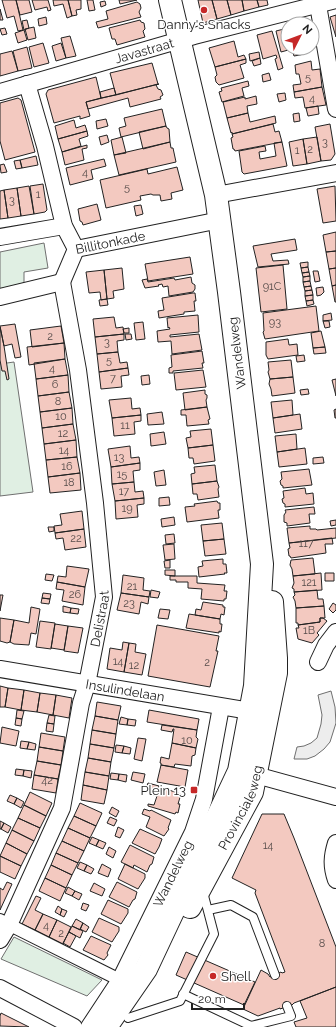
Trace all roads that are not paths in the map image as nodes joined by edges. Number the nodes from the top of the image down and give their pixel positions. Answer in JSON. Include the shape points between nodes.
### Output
{"nodes":[{"id":1,"x":170,"y":0,"type":"edge"},
{"id":2,"x":336,"y":0,"type":"edge"},
{"id":3,"x":318,"y":5,"type":"junction"},
{"id":4,"x":180,"y":40,"type":"junction"},
{"id":5,"x":28,"y":84,"type":"junction"},
{"id":6,"x":0,"y":92,"type":"edge"},
{"id":7,"x":336,"y":109,"type":"edge"},
{"id":8,"x":336,"y":173,"type":"edge"},
{"id":9,"x":216,"y":196,"type":"junction"},
{"id":10,"x":220,"y":220,"type":"junction"},
{"id":11,"x":64,"y":226,"type":"junction"},
{"id":12,"x":0,"y":237,"type":"edge"},
{"id":13,"x":76,"y":249,"type":"junction"},
{"id":14,"x":62,"y":282,"type":"junction"},
{"id":15,"x":0,"y":296,"type":"edge"},
{"id":16,"x":262,"y":564,"type":"junction"},
{"id":17,"x":336,"y":632,"type":"edge"},
{"id":18,"x":318,"y":662,"type":"dead end"},
{"id":19,"x":0,"y":669,"type":"edge"},
{"id":20,"x":87,"y":684,"type":"junction"},
{"id":21,"x":221,"y":707,"type":"junction"},
{"id":22,"x":250,"y":712,"type":"junction"},
{"id":23,"x":247,"y":773,"type":"junction"},
{"id":24,"x":336,"y":797,"type":"edge"},
{"id":25,"x":336,"y":843,"type":"edge"},
{"id":26,"x":336,"y":880,"type":"edge"},
{"id":27,"x":201,"y":885,"type":"junction"},
{"id":28,"x":208,"y":910,"type":"junction"},
{"id":29,"x":4,"y":922,"type":"edge"},
{"id":30,"x":0,"y":940,"type":"edge"},
{"id":31,"x":276,"y":975,"type":"dead end"},
{"id":32,"x":120,"y":980,"type":"junction"},
{"id":33,"x":0,"y":988,"type":"edge"},
{"id":34,"x":183,"y":994,"type":"junction"},
{"id":35,"x":287,"y":1006,"type":"dead end"},
{"id":36,"x":125,"y":1022,"type":"edge"},
{"id":37,"x":74,"y":1027,"type":"edge"},
{"id":38,"x":89,"y":1027,"type":"edge"},
{"id":39,"x":106,"y":1027,"type":"edge"}],
"edges":[{"from":1,"to":4,"type":"main road","name":"Wandelweg"},
{"from":2,"to":3,"type":"street","name":"Javastraat"},
{"from":3,"to":4,"type":"street","name":"Javastraat"},
{"from":3,"to":7,"type":"street"},
{"from":4,"to":5,"type":"street","name":"Javastraat"},
{"from":4,"to":9,"type":"main road","name":"Wandelweg"},
{"from":5,"to":6,"type":"street","name":"Javastraat"},
{"from":5,"to":11,"type":"street"},
{"from":8,"to":9,"type":"street"},
{"from":9,"to":10,"type":"main road","name":"Wandelweg"},
{"from":10,"to":13,"type":"street","name":"Billitonkade"},
{"from":10,"to":16,"type":"main road","name":"Wandelweg"},
{"from":11,"to":12,"type":"street"},
{"from":11,"to":13,"type":"street"},
{"from":13,"to":14,"type":"street","name":"Billitonkade"},
{"from":14,"to":15,"type":"street"},
{"from":14,"to":20,"type":"street","name":"Delistraat","via":[[78,370],[104,597]]},
{"from":16,"to":22,"type":"main road","name":"Wandelweg","via":[[255,686]]},
{"from":16,"to":23,"type":"main road","name":"Provincialeweg","via":[[272,600],[276,673]]},
{"from":17,"to":18,"type":"street"},
{"from":19,"to":20,"type":"street","name":"Insulindelaan"},
{"from":20,"to":21,"type":"street","name":"Insulindelaan"},
{"from":20,"to":29,"type":"street","name":"Delistraat","via":[[81,703],[62,808]]},
{"from":21,"to":22,"type":"street","name":"Insulindelaan"},
{"from":21,"to":32,"type":"street","name":"Wandelweg","via":[[204,799],[193,832]]},
{"from":22,"to":23,"type":"main road","name":"Provincialeweg"},
{"from":23,"to":24,"type":"street"},
{"from":23,"to":27,"type":"main road","name":"Provincialeweg","via":[[252,792]]},
{"from":23,"to":39,"type":"main road","name":"Provincialeweg","via":[[146,969]]},
{"from":25,"to":26,"type":"street","via":[[332,866]]},
{"from":27,"to":28,"type":"lane"},
{"from":27,"to":36,"type":"main road","name":"Provincialeweg","via":[[154,975]]},
{"from":28,"to":31,"type":"lane","via":[[231,905],[253,917]]},
{"from":28,"to":34,"type":"lane","via":[[214,934]]},
{"from":29,"to":30,"type":"street","name":"Delistraat"},
{"from":29,"to":32,"type":"street"},
{"from":32,"to":38,"type":"street","name":"Wandelweg"},
{"from":33,"to":37,"type":"street"},
{"from":34,"to":35,"type":"lane","via":[[251,1026],[291,1016]]},
{"from":34,"to":36,"type":"lane","via":[[180,1000]]}]}
